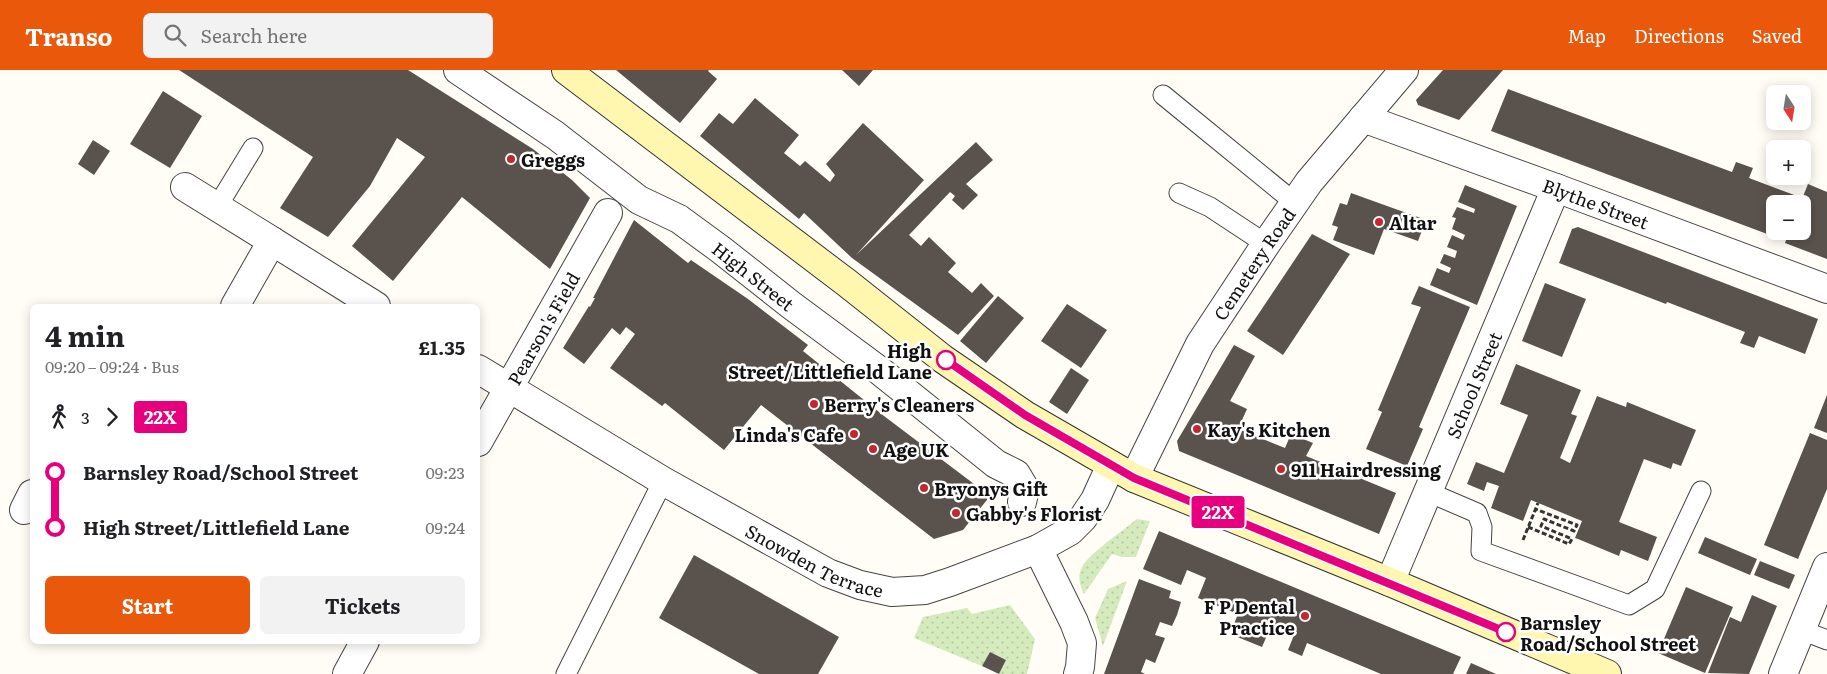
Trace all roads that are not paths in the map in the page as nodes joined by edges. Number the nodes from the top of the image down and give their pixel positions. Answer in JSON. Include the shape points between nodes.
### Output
{"nodes":[{"id":1,"x":458,"y":70,"type":"edge"},
{"id":2,"x":1404,"y":70,"type":"edge"},
{"id":3,"x":568,"y":71,"type":"edge"},
{"id":4,"x":1163,"y":95,"type":"dead end"},
{"id":5,"x":1363,"y":118,"type":"junction"},
{"id":6,"x":253,"y":148,"type":"dead end"},
{"id":7,"x":185,"y":187,"type":"dead end"},
{"id":8,"x":1556,"y":188,"type":"junction"},
{"id":9,"x":1179,"y":193,"type":"dead end"},
{"id":10,"x":1294,"y":202,"type":"junction"},
{"id":11,"x":217,"y":206,"type":"junction"},
{"id":12,"x":608,"y":213,"type":"dead end"},
{"id":13,"x":272,"y":242,"type":"junction"},
{"id":14,"x":1266,"y":244,"type":"junction"},
{"id":15,"x":1827,"y":289,"type":"edge"},
{"id":16,"x":236,"y":304,"type":"edge"},
{"id":17,"x":373,"y":304,"type":"edge"},
{"id":18,"x":480,"y":370,"type":"edge"},
{"id":19,"x":508,"y":388,"type":"junction"},
{"id":20,"x":480,"y":438,"type":"edge"},
{"id":21,"x":1123,"y":472,"type":"junction"},
{"id":22,"x":663,"y":481,"type":"junction"},
{"id":23,"x":1700,"y":491,"type":"dead end"},
{"id":24,"x":1428,"y":492,"type":"junction"},
{"id":25,"x":1022,"y":502,"type":"dead end"},
{"id":26,"x":1038,"y":549,"type":"junction"},
{"id":27,"x":1827,"y":567,"type":"edge"},
{"id":28,"x":1390,"y":582,"type":"junction"},
{"id":29,"x":1801,"y":630,"type":"junction"},
{"id":30,"x":1827,"y":640,"type":"edge"},
{"id":31,"x":363,"y":644,"type":"edge"},
{"id":32,"x":346,"y":674,"type":"edge"},
{"id":33,"x":566,"y":674,"type":"edge"},
{"id":34,"x":1078,"y":674,"type":"edge"},
{"id":35,"x":1607,"y":674,"type":"edge"},
{"id":36,"x":1783,"y":674,"type":"edge"}],
"edges":[{"from":1,"to":25,"type":"street","name":"High Street","via":[[555,135],[639,200],[679,219],[720,248],[996,464],[1016,474],[1025,489]]},
{"from":2,"to":5,"type":"street","name":"Cemetery Road"},
{"from":3,"to":21,"type":"street","via":[[944,358],[1025,415]]},
{"from":4,"to":10,"type":"lane"},
{"from":5,"to":8,"type":"street","name":"Blythe Street"},
{"from":5,"to":10,"type":"street","name":"Cemetery Road"},
{"from":6,"to":11,"type":"lane"},
{"from":7,"to":11,"type":"street"},
{"from":8,"to":15,"type":"street","name":"Blythe Street"},
{"from":8,"to":24,"type":"street","name":"School Street"},
{"from":9,"to":14,"type":"lane","via":[[1210,207]]},
{"from":10,"to":14,"type":"street","name":"Cemetery Road"},
{"from":11,"to":13,"type":"street"},
{"from":12,"to":19,"type":"street","name":"Pearson's Field"},
{"from":13,"to":16,"type":"street"},
{"from":13,"to":17,"type":"street"},
{"from":14,"to":21,"type":"street","name":"Cemetery Road","via":[[1200,344]]},
{"from":18,"to":19,"type":"street","name":"Snowden Terrace"},
{"from":19,"to":20,"type":"street","name":"Pearson's Field"},
{"from":19,"to":22,"type":"street","name":"Snowden Terrace"},
{"from":21,"to":26,"type":"street","name":"Snowden Terrace","via":[[1070,531]]},
{"from":21,"to":28,"type":"street"},
{"from":22,"to":26,"type":"street","name":"Snowden Terrace","via":[[828,573],[892,592],[925,590]]},
{"from":22,"to":33,"type":"lane"},
{"from":23,"to":24,"type":"lane","via":[[1656,589],[1629,606],[1481,551],[1482,527],[1477,513]]},
{"from":24,"to":28,"type":"street","name":"School Street"},
{"from":26,"to":34,"type":"street","via":[[1082,643]]},
{"from":27,"to":29,"type":"street"},
{"from":28,"to":35,"type":"street"},
{"from":29,"to":30,"type":"lane"},
{"from":29,"to":36,"type":"street"},
{"from":31,"to":32,"type":"street"}]}
